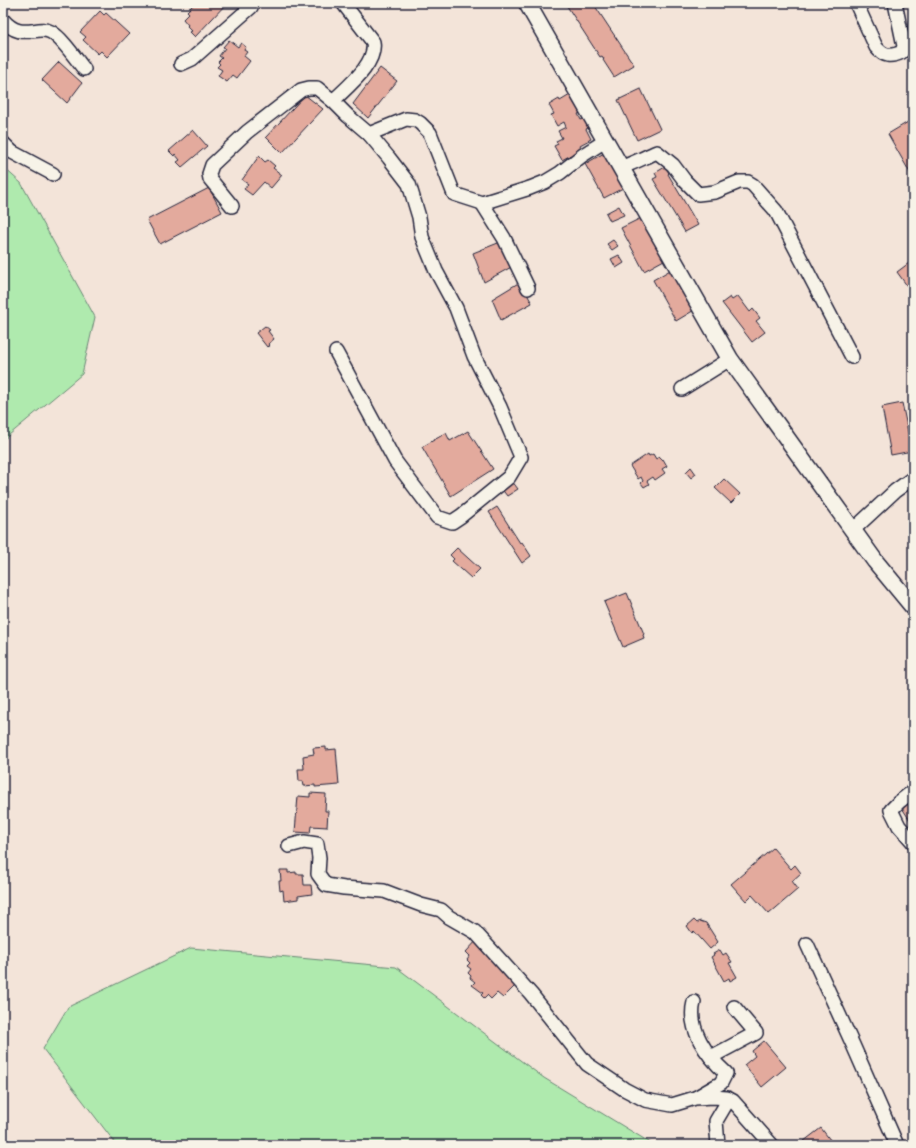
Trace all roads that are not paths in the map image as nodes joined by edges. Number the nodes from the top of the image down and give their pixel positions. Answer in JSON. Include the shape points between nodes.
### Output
{"nodes":[{"id":1,"x":253,"y":3,"type":"edge"},
{"id":2,"x":343,"y":3,"type":"edge"},
{"id":3,"x":527,"y":3,"type":"edge"},
{"id":4,"x":856,"y":3,"type":"edge"},
{"id":5,"x":895,"y":3,"type":"edge"},
{"id":6,"x":3,"y":20,"type":"edge"},
{"id":7,"x":182,"y":64,"type":"dead end"},
{"id":8,"x":84,"y":69,"type":"dead end"},
{"id":9,"x":333,"y":101,"type":"junction"},
{"id":10,"x":369,"y":134,"type":"junction"},
{"id":11,"x":605,"y":141,"type":"junction"},
{"id":12,"x":3,"y":144,"type":"edge"},
{"id":13,"x":622,"y":167,"type":"junction"},
{"id":14,"x":53,"y":174,"type":"dead end"},
{"id":15,"x":482,"y":203,"type":"junction"},
{"id":16,"x":232,"y":206,"type":"dead end"},
{"id":17,"x":528,"y":288,"type":"dead end"},
{"id":18,"x":336,"y":352,"type":"dead end"},
{"id":19,"x":852,"y":357,"type":"dead end"},
{"id":20,"x":730,"y":359,"type":"junction"},
{"id":21,"x":682,"y":389,"type":"dead end"},
{"id":22,"x":913,"y":478,"type":"edge"},
{"id":23,"x":853,"y":530,"type":"junction"},
{"id":24,"x":913,"y":607,"type":"edge"},
{"id":25,"x":913,"y":791,"type":"edge"},
{"id":26,"x":913,"y":842,"type":"edge"},
{"id":27,"x":289,"y":846,"type":"dead end"},
{"id":28,"x":807,"y":944,"type":"dead end"},
{"id":29,"x":694,"y":1002,"type":"dead end"},
{"id":30,"x":734,"y":1007,"type":"dead end"},
{"id":31,"x":711,"y":1057,"type":"junction"},
{"id":32,"x":695,"y":1098,"type":"junction"},
{"id":33,"x":730,"y":1099,"type":"junction"},
{"id":34,"x":718,"y":1145,"type":"edge"},
{"id":35,"x":772,"y":1145,"type":"edge"},
{"id":36,"x":897,"y":1145,"type":"edge"}],
"edges":[{"from":1,"to":7,"type":"street","via":[[192,59]]},
{"from":2,"to":9,"type":"street","via":[[373,42],[374,49],[362,72]]},
{"from":3,"to":11,"type":"main road"},
{"from":4,"to":5,"type":"street","via":[[876,47],[887,56],[894,56],[902,52],[904,46]]},
{"from":6,"to":8,"type":"street","via":[[21,32],[52,32]]},
{"from":9,"to":10,"type":"street"},
{"from":9,"to":16,"type":"street","via":[[317,88],[301,90],[247,132],[212,165],[210,179]]},
{"from":10,"to":15,"type":"street","via":[[406,119],[415,120],[430,133],[454,194]]},
{"from":10,"to":18,"type":"street","via":[[409,184],[422,237],[521,457],[509,477],[452,522],[437,517],[394,461]]},
{"from":11,"to":13,"type":"main road"},
{"from":11,"to":15,"type":"street","via":[[545,182]]},
{"from":12,"to":14,"type":"street","via":[[20,157]]},
{"from":13,"to":19,"type":"street","via":[[657,152],[673,165],[698,194],[715,192],[740,182],[753,185],[776,211]]},
{"from":13,"to":20,"type":"main road"},
{"from":15,"to":17,"type":"street","via":[[504,238]]},
{"from":20,"to":21,"type":"street"},
{"from":20,"to":23,"type":"main road"},
{"from":22,"to":23,"type":"street"},
{"from":23,"to":24,"type":"main road"},
{"from":25,"to":26,"type":"street","via":[[891,810],[899,826]]},
{"from":27,"to":32,"type":"street","via":[[304,842],[317,844],[318,874],[326,885],[384,891],[441,910],[475,932],[531,994],[587,1064],[624,1089],[645,1100],[672,1105]]},
{"from":28,"to":36,"type":"street"},
{"from":29,"to":31,"type":"street","via":[[691,1013],[700,1043]]},
{"from":30,"to":31,"type":"street","via":[[756,1033]]},
{"from":31,"to":32,"type":"street","via":[[726,1073],[721,1083]]},
{"from":32,"to":33,"type":"street"},
{"from":33,"to":34,"type":"street","via":[[716,1122]]},
{"from":33,"to":35,"type":"street"}]}
